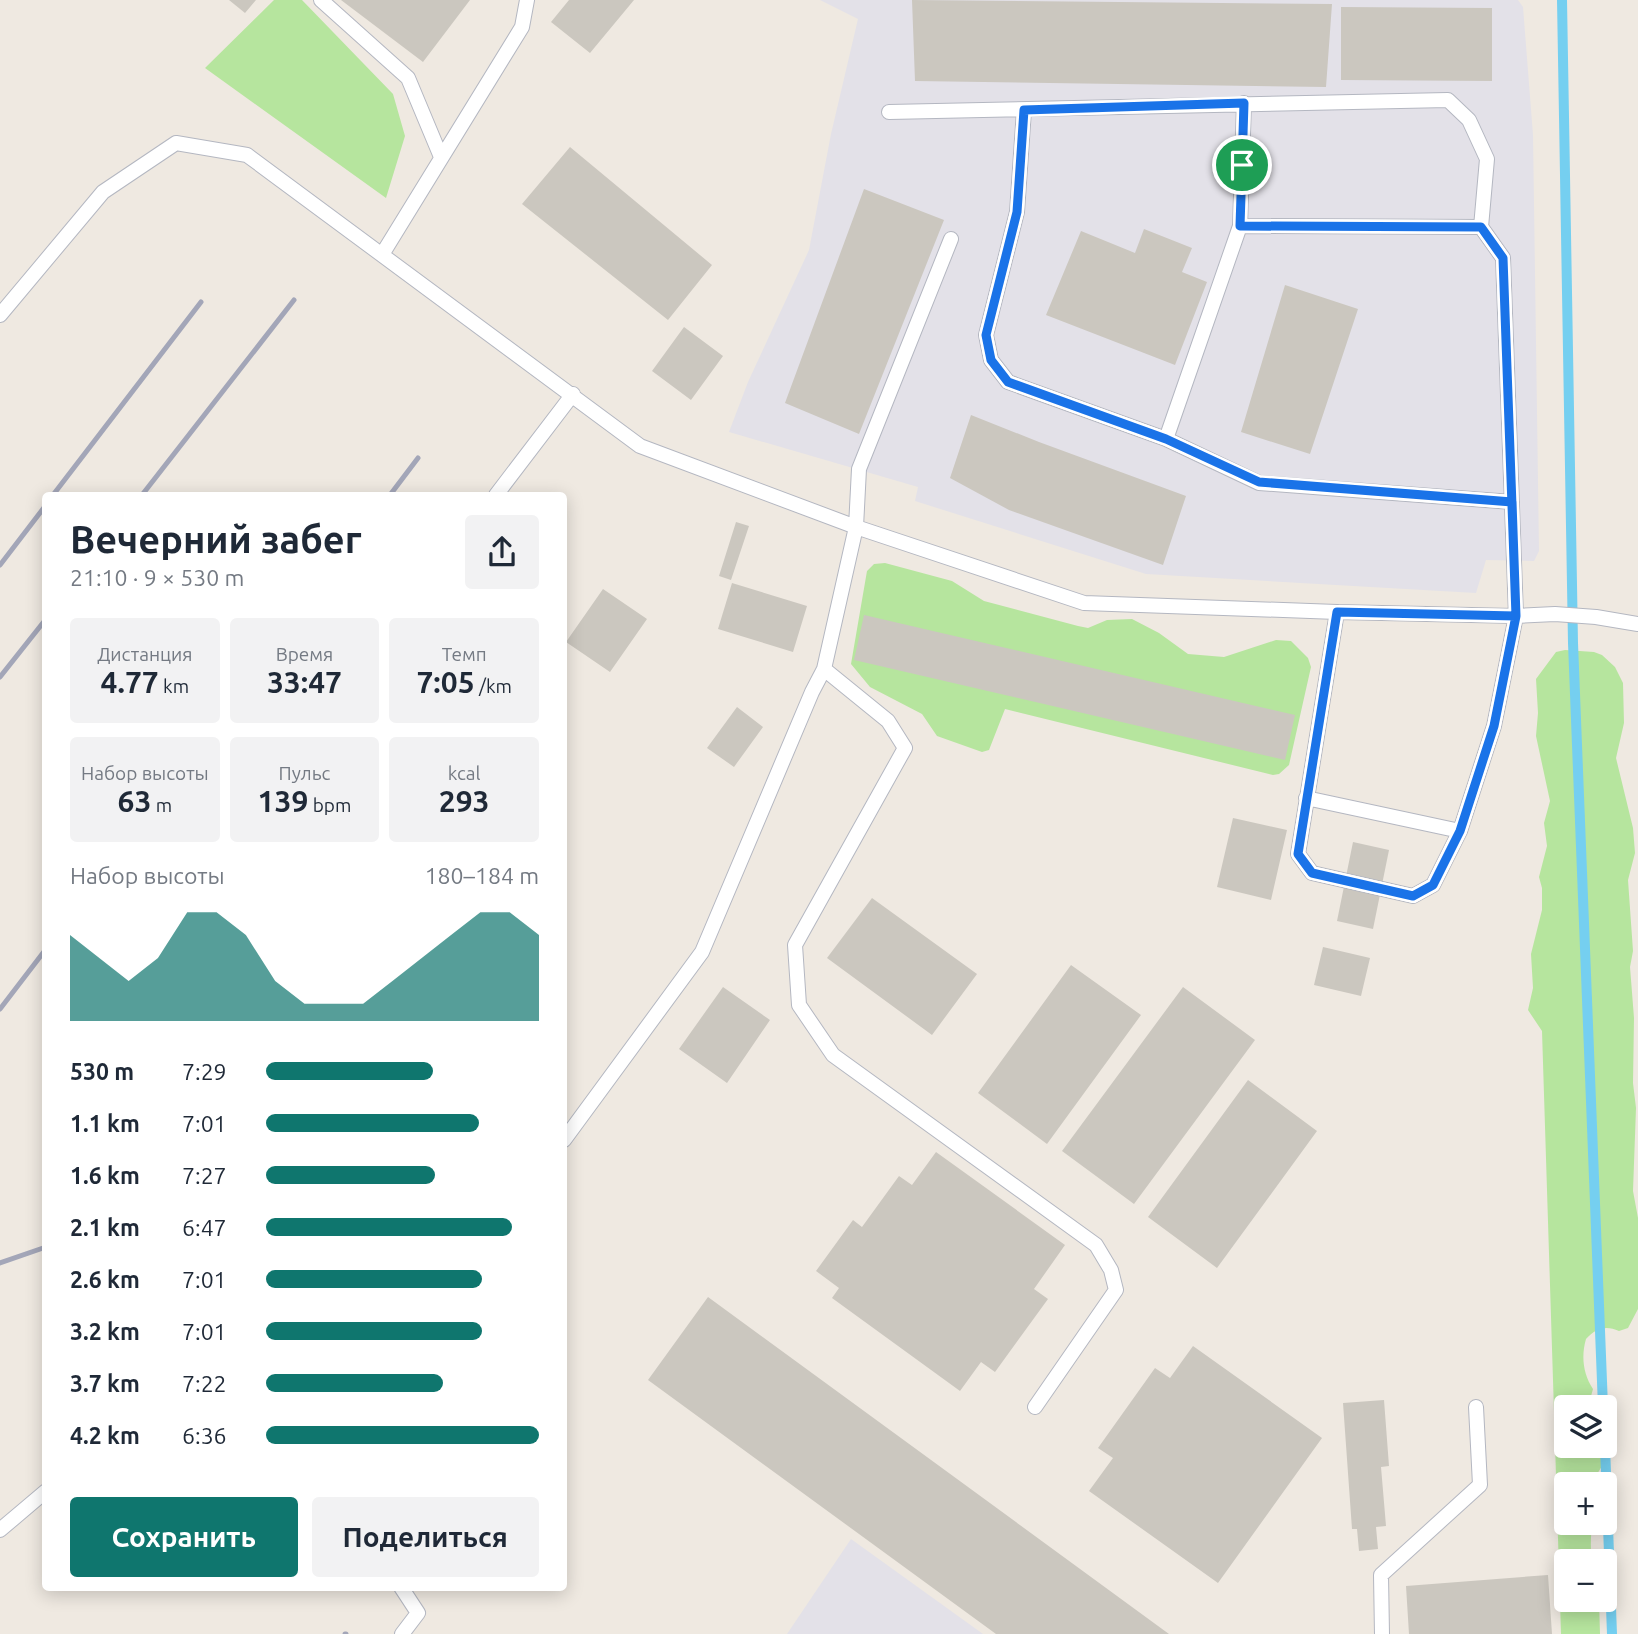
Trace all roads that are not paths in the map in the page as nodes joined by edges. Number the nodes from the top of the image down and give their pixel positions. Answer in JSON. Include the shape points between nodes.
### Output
{"nodes":[{"id":1,"x":321,"y":0,"type":"edge"},
{"id":2,"x":527,"y":0,"type":"edge"},
{"id":3,"x":1244,"y":103,"type":"junction"},
{"id":4,"x":1024,"y":110,"type":"junction"},
{"id":5,"x":889,"y":112,"type":"dead end"},
{"id":6,"x":441,"y":157,"type":"junction"},
{"id":7,"x":1240,"y":226,"type":"junction"},
{"id":8,"x":1481,"y":227,"type":"junction"},
{"id":9,"x":951,"y":239,"type":"dead end"},
{"id":10,"x":383,"y":253,"type":"junction"},
{"id":11,"x":0,"y":315,"type":"edge"},
{"id":12,"x":573,"y":394,"type":"junction"},
{"id":13,"x":1166,"y":439,"type":"junction"},
{"id":14,"x":498,"y":492,"type":"edge"},
{"id":15,"x":1512,"y":502,"type":"junction"},
{"id":16,"x":856,"y":527,"type":"junction"},
{"id":17,"x":1337,"y":612,"type":"junction"},
{"id":18,"x":1516,"y":616,"type":"junction"},
{"id":19,"x":1638,"y":624,"type":"edge"},
{"id":20,"x":824,"y":669,"type":"junction"},
{"id":21,"x":1306,"y":798,"type":"junction"},
{"id":22,"x":1460,"y":831,"type":"junction"},
{"id":23,"x":567,"y":1136,"type":"edge"},
{"id":24,"x":1035,"y":1407,"type":"dead end"},
{"id":25,"x":1476,"y":1407,"type":"dead end"},
{"id":26,"x":42,"y":1494,"type":"edge"},
{"id":27,"x":0,"y":1530,"type":"edge"},
{"id":28,"x":404,"y":1591,"type":"edge"},
{"id":29,"x":402,"y":1634,"type":"edge"},
{"id":30,"x":1382,"y":1634,"type":"edge"}],
"edges":[{"from":1,"to":6,"type":"lane","via":[[408,78]]},
{"from":2,"to":6,"type":"lane","via":[[522,27]]},
{"from":3,"to":4,"type":"lane"},
{"from":3,"to":7,"type":"lane"},
{"from":3,"to":8,"type":"lane","via":[[1448,100],[1469,120],[1487,159]]},
{"from":4,"to":5,"type":"lane"},
{"from":4,"to":13,"type":"lane","via":[[1017,212],[986,335],[991,360],[1008,382]]},
{"from":6,"to":10,"type":"lane"},
{"from":7,"to":8,"type":"lane"},
{"from":7,"to":13,"type":"lane"},
{"from":8,"to":15,"type":"lane","via":[[1503,258]]},
{"from":9,"to":16,"type":"lane","via":[[859,469]]},
{"from":10,"to":11,"type":"lane","via":[[247,155],[176,143],[103,192]]},
{"from":10,"to":12,"type":"lane"},
{"from":12,"to":14,"type":"lane"},
{"from":12,"to":16,"type":"lane","via":[[640,446]]},
{"from":13,"to":15,"type":"lane","via":[[1259,482]]},
{"from":15,"to":18,"type":"lane"},
{"from":16,"to":17,"type":"lane","via":[[1084,603]]},
{"from":16,"to":20,"type":"lane"},
{"from":17,"to":18,"type":"lane"},
{"from":17,"to":21,"type":"lane"},
{"from":18,"to":19,"type":"lane","via":[[1555,614]]},
{"from":18,"to":22,"type":"lane","via":[[1494,726]]},
{"from":20,"to":23,"type":"lane","via":[[702,952]]},
{"from":20,"to":24,"type":"lane","via":[[888,721],[905,748],[795,945],[799,1005],[834,1055],[1096,1245],[1111,1270],[1116,1290]]},
{"from":21,"to":22,"type":"lane"},
{"from":21,"to":22,"type":"lane","via":[[1298,854],[1312,873],[1413,896],[1433,885]]},
{"from":25,"to":30,"type":"lane","via":[[1480,1485],[1381,1575]]},
{"from":26,"to":27,"type":"lane"},
{"from":28,"to":29,"type":"lane","via":[[418,1613]]}]}
